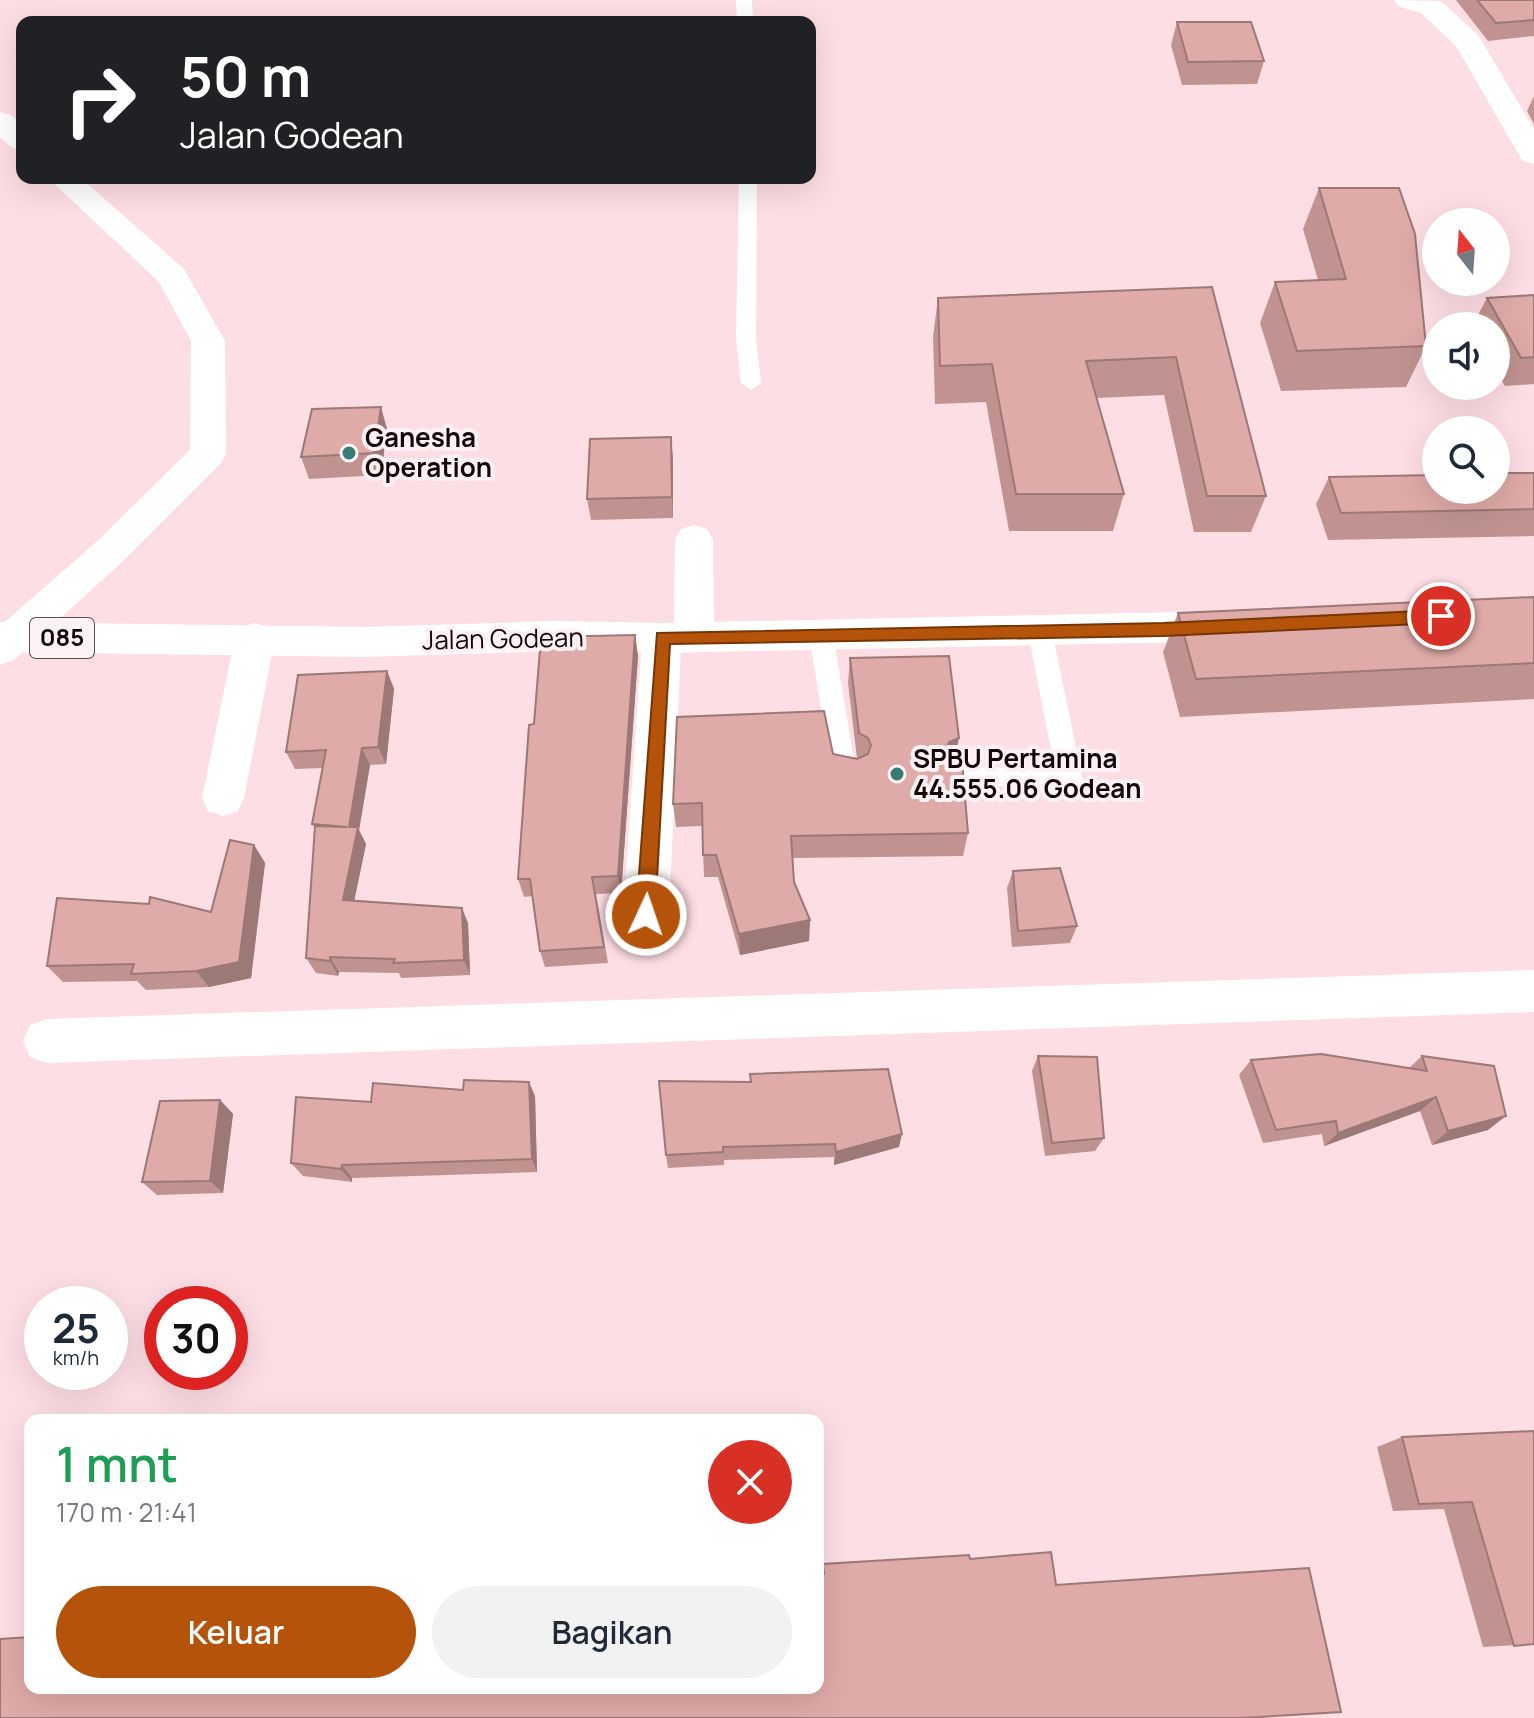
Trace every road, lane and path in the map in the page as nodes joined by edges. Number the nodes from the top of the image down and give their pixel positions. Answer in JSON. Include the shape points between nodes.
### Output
{"nodes":[{"id":1,"x":1422,"y":2,"type":"edge"},
{"id":2,"x":0,"y":121,"type":"edge"},
{"id":3,"x":16,"y":136,"type":"edge"},
{"id":4,"x":1534,"y":155,"type":"edge"},
{"id":5,"x":70,"y":184,"type":"edge"},
{"id":6,"x":748,"y":184,"type":"edge"},
{"id":7,"x":751,"y":383,"type":"dead end"},
{"id":8,"x":694,"y":539,"type":"dead end"},
{"id":9,"x":1271,"y":625,"type":"edge"},
{"id":10,"x":1040,"y":632,"type":"junction"},
{"id":11,"x":821,"y":634,"type":"junction"},
{"id":12,"x":0,"y":637,"type":"edge"},
{"id":13,"x":678,"y":637,"type":"junction"},
{"id":14,"x":255,"y":638,"type":"junction"},
{"id":15,"x":0,"y":649,"type":"edge"},
{"id":16,"x":854,"y":770,"type":"edge"},
{"id":17,"x":956,"y":775,"type":"edge"},
{"id":18,"x":223,"y":798,"type":"dead end"},
{"id":19,"x":646,"y":915,"type":"dead end"},
{"id":20,"x":1534,"y":991,"type":"edge"},
{"id":21,"x":47,"y":1041,"type":"dead end"}],
"edges":[{"from":1,"to":4,"type":"street","via":[[1468,41]]},
{"from":2,"to":3,"type":"street"},
{"from":5,"to":15,"type":"street","via":[[172,276],[208,341],[208,454]]},
{"from":6,"to":7,"type":"lane","via":[[746,339]]},
{"from":8,"to":13,"type":"street"},
{"from":9,"to":10,"type":"street","name":"Jalan Godean","number":"085"},
{"from":10,"to":11,"type":"street","name":"Jalan Godean","number":"085"},
{"from":10,"to":17,"type":"lane","via":[[1070,781]]},
{"from":11,"to":13,"type":"street","name":"Jalan Godean","number":"085"},
{"from":11,"to":16,"type":"lane","via":[[843,770]]},
{"from":12,"to":14,"type":"street","name":"Jalan Godean","number":"085"},
{"from":13,"to":14,"type":"street","name":"Jalan Godean","number":"085","via":[[364,642]]},
{"from":13,"to":19,"type":"street"},
{"from":14,"to":18,"type":"street"},
{"from":20,"to":21,"type":"street"}]}
